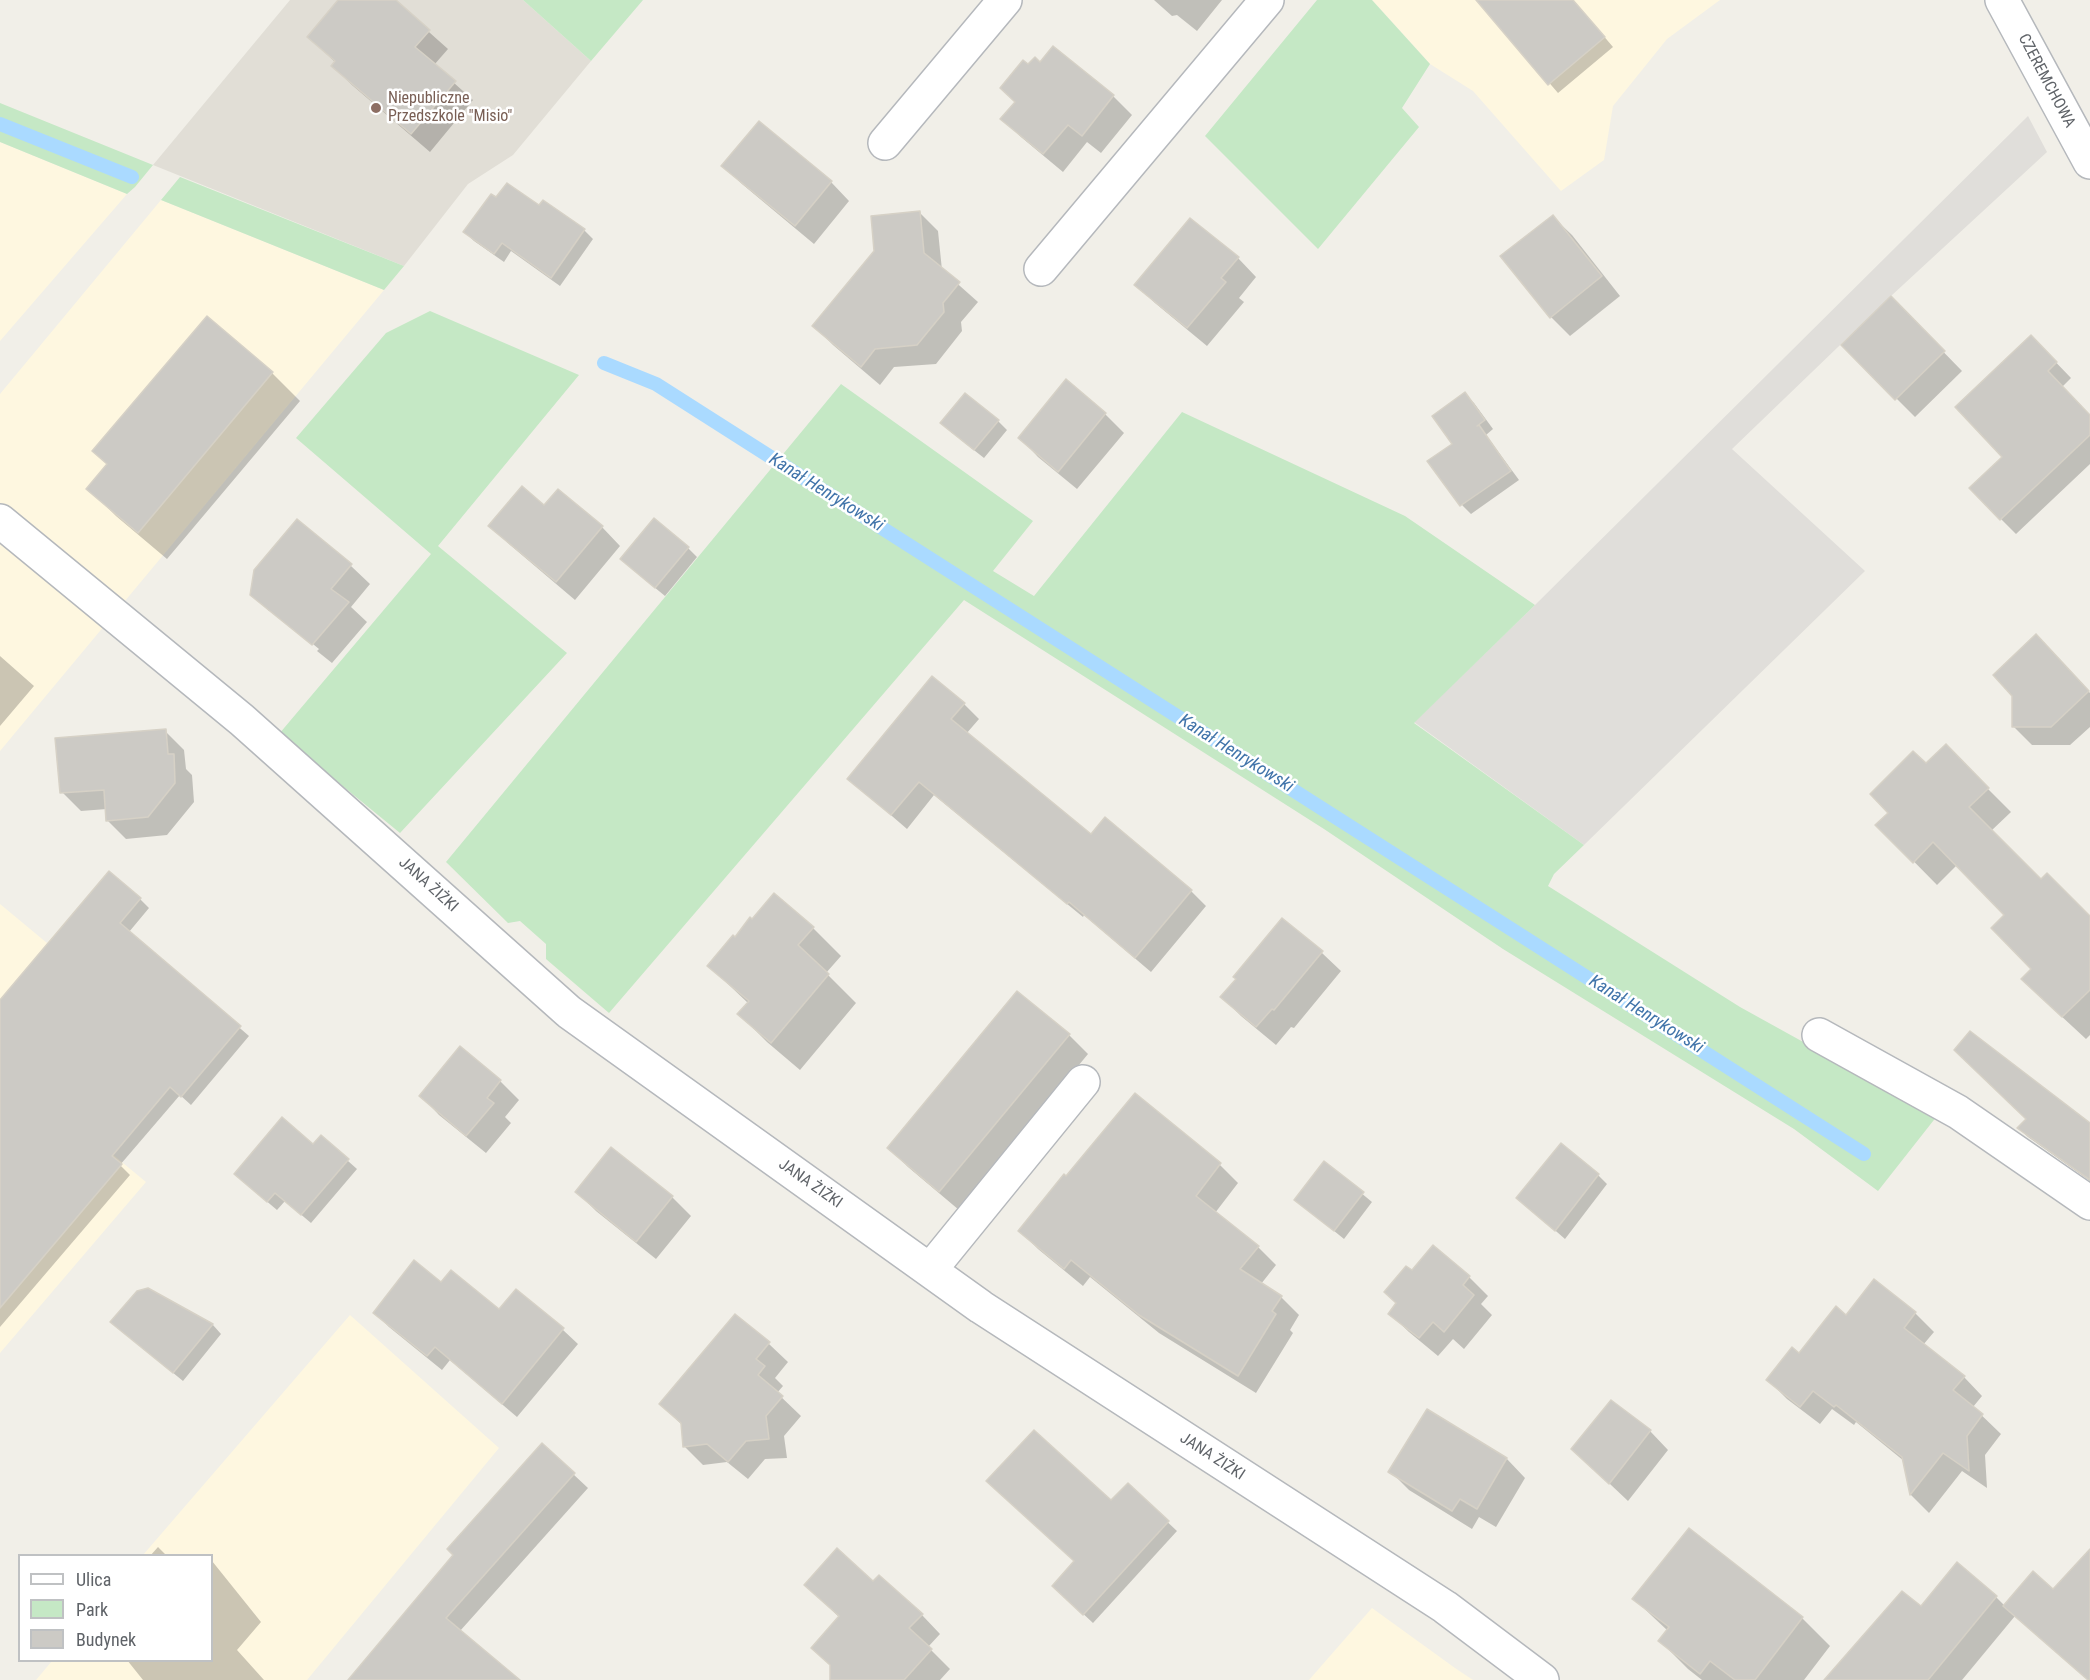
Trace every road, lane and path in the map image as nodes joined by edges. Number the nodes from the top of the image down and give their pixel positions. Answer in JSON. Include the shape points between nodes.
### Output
{"nodes":[{"id":1,"x":1005,"y":0,"type":"edge"},
{"id":2,"x":1267,"y":0,"type":"edge"},
{"id":3,"x":2002,"y":0,"type":"edge"},
{"id":4,"x":885,"y":143,"type":"dead end"},
{"id":5,"x":2090,"y":162,"type":"edge"},
{"id":6,"x":1041,"y":270,"type":"dead end"},
{"id":7,"x":0,"y":521,"type":"edge"},
{"id":8,"x":1819,"y":1035,"type":"dead end"},
{"id":9,"x":1083,"y":1082,"type":"dead end"},
{"id":10,"x":2090,"y":1203,"type":"edge"},
{"id":11,"x":930,"y":1270,"type":"junction"},
{"id":12,"x":1542,"y":1680,"type":"edge"}],
"edges":[{"from":1,"to":4,"type":"street"},
{"from":2,"to":6,"type":"street"},
{"from":3,"to":5,"type":"street","name":"CZEREMCHOWA"},
{"from":7,"to":11,"type":"street","name":"JANA ŻIŻKI","via":[[242,720],[568,1012]]},
{"from":8,"to":10,"type":"street","via":[[1958,1113]]},
{"from":9,"to":11,"type":"street"},
{"from":11,"to":12,"type":"street","name":"JANA ŻIŻKI","via":[[981,1307],[1445,1607]]}]}
